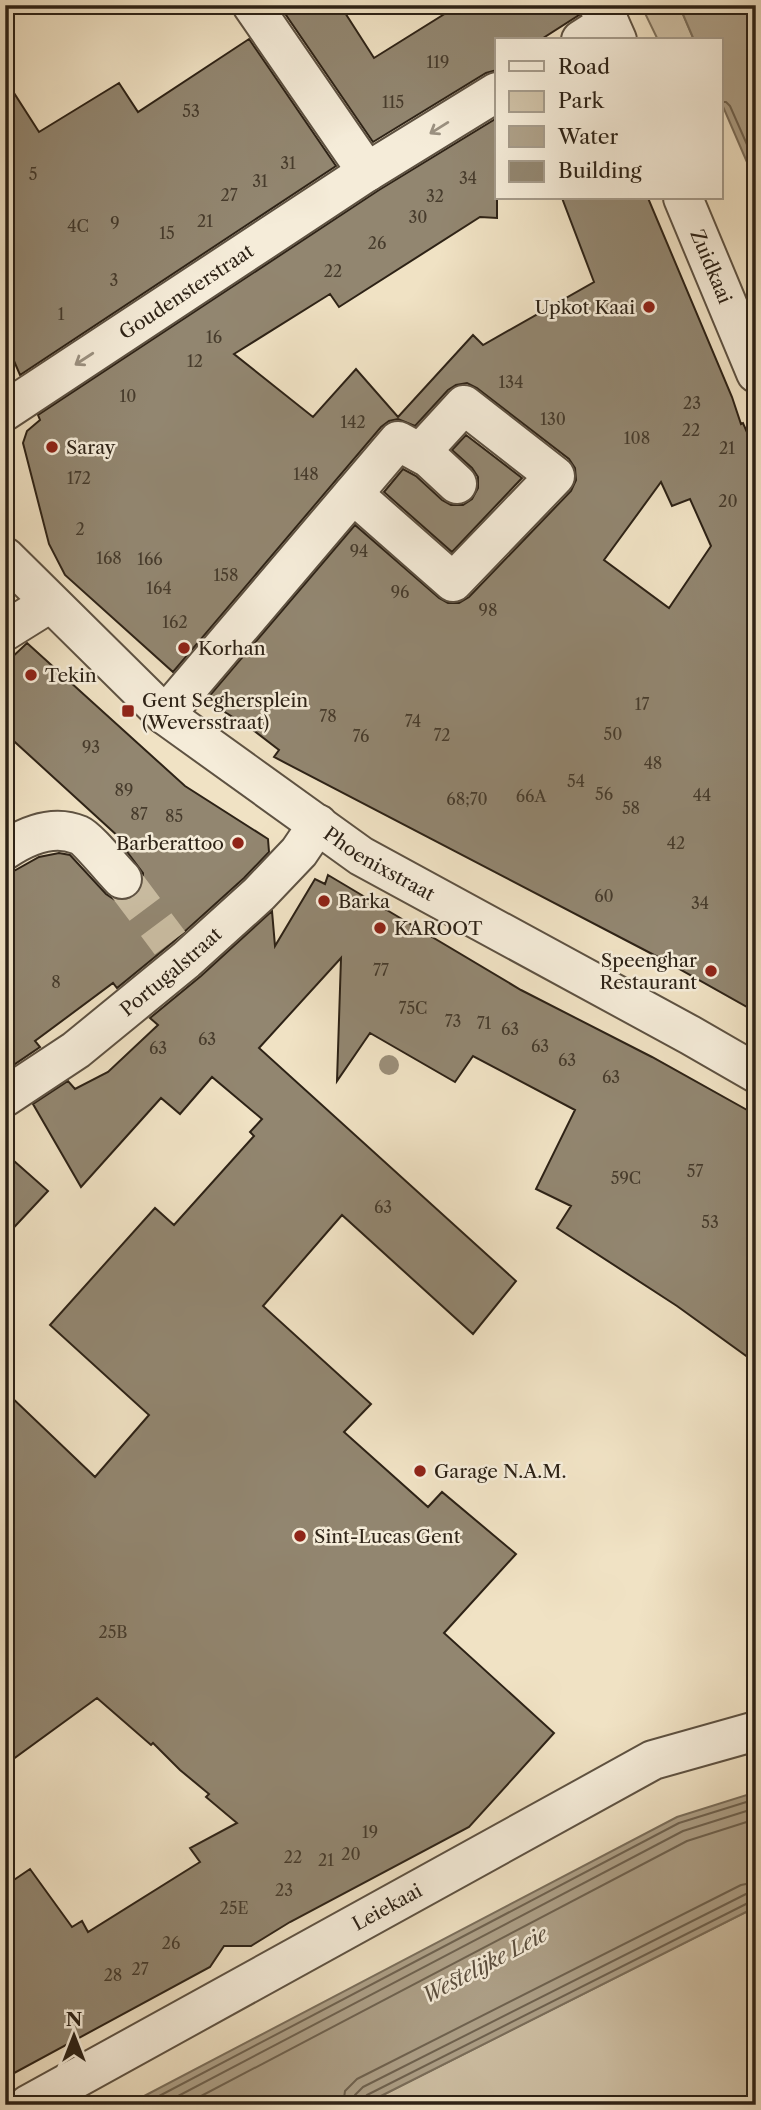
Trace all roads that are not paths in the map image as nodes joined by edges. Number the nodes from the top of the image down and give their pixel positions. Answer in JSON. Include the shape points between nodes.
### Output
{"nodes":[{"id":1,"x":252,"y":5,"type":"edge"},
{"id":2,"x":495,"y":93,"type":"edge"},
{"id":3,"x":367,"y":172,"type":"junction"},
{"id":4,"x":683,"y":200,"type":"edge"},
{"id":5,"x":756,"y":373,"type":"edge"},
{"id":6,"x":5,"y":411,"type":"edge"},
{"id":7,"x":420,"y":453,"type":"junction"},
{"id":8,"x":457,"y":484,"type":"dead end"},
{"id":9,"x":353,"y":494,"type":"junction"},
{"id":10,"x":5,"y":557,"type":"edge"},
{"id":11,"x":50,"y":603,"type":"junction"},
{"id":12,"x":5,"y":631,"type":"edge"},
{"id":13,"x":165,"y":715,"type":"junction"},
{"id":14,"x":318,"y":824,"type":"junction"},
{"id":15,"x":5,"y":850,"type":"edge"},
{"id":16,"x":122,"y":878,"type":"tunnel mouth"},
{"id":17,"x":756,"y":1073,"type":"edge"},
{"id":18,"x":5,"y":1097,"type":"edge"},
{"id":19,"x":756,"y":1731,"type":"edge"},
{"id":20,"x":28,"y":2105,"type":"edge"}],
"edges":[{"from":1,"to":3,"type":"street"},
{"from":2,"to":3,"type":"street","name":"Goudensterstraat","one_way":true},
{"from":3,"to":6,"type":"street","name":"Goudensterstraat","one_way":true},
{"from":4,"to":5,"type":"street","name":"Zuidkaai"},
{"from":7,"to":8,"type":"street"},
{"from":7,"to":9,"type":"street","via":[[398,441]]},
{"from":7,"to":9,"type":"street","via":[[464,405],[555,476],[453,582]]},
{"from":9,"to":13,"type":"street"},
{"from":10,"to":11,"type":"street","name":"Phoenixstraat"},
{"from":11,"to":12,"type":"street"},
{"from":11,"to":13,"type":"street","name":"Phoenixstraat"},
{"from":13,"to":14,"type":"street","name":"Phoenixstraat"},
{"from":14,"to":17,"type":"street","name":"Phoenixstraat","via":[[362,856]]},
{"from":14,"to":18,"type":"street","name":"Portugalstraat","via":[[299,852],[259,894],[178,952],[76,1050]]},
{"from":15,"to":16,"type":"street","via":[[38,833],[80,835]]},
{"from":19,"to":20,"type":"street","name":"Leiekaai","via":[[653,1760]]}]}
